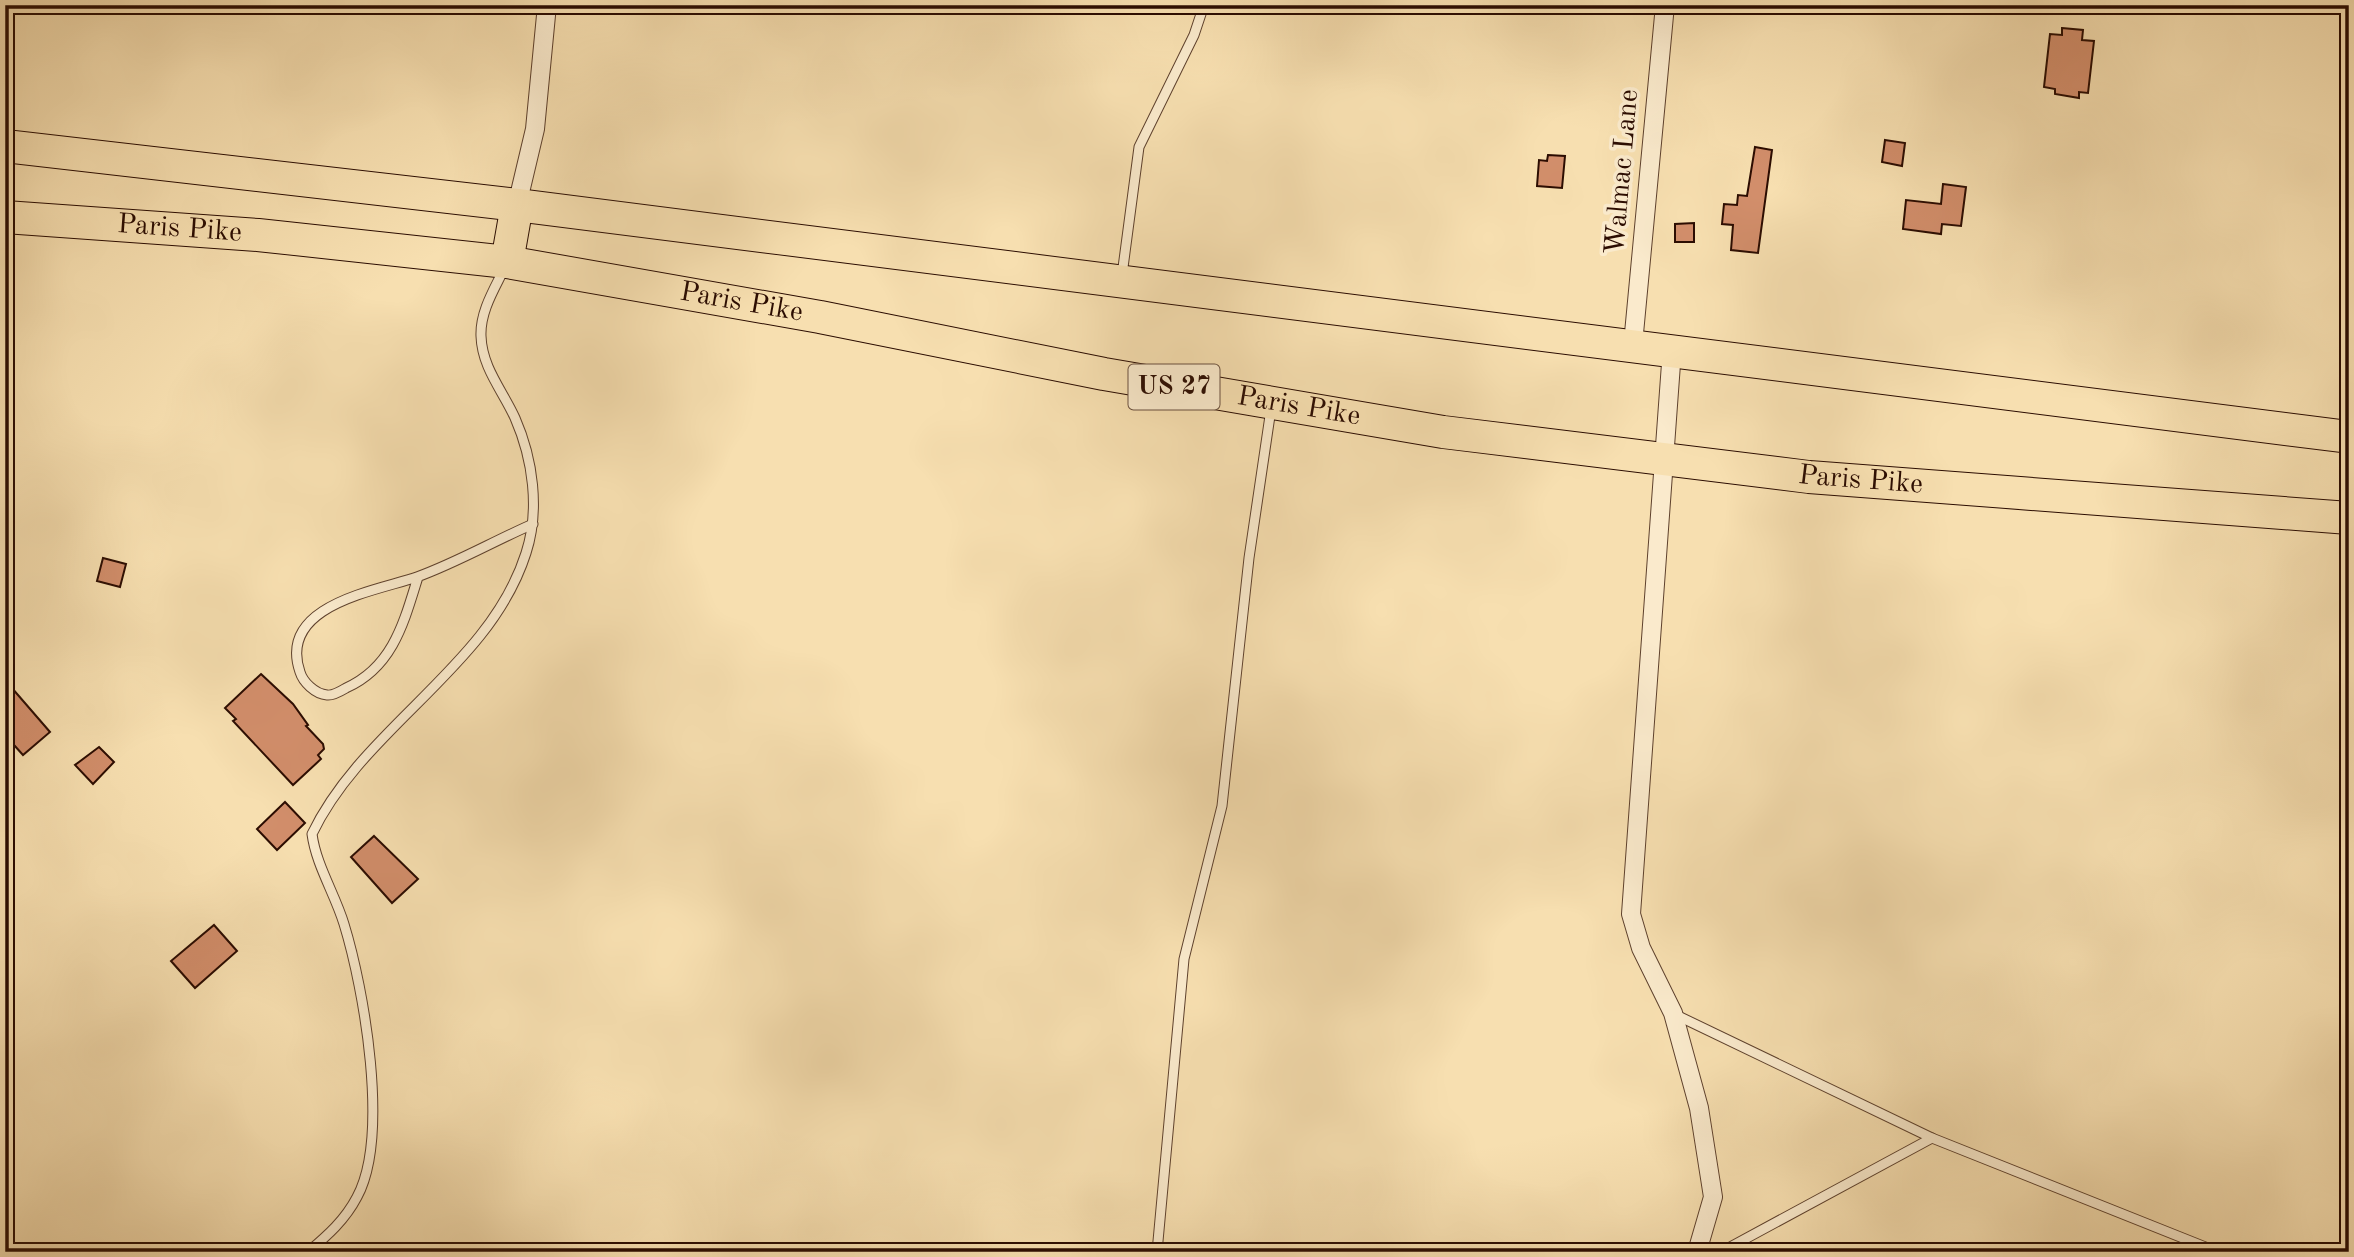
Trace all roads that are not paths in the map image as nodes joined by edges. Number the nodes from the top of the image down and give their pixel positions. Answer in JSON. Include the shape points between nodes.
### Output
{"nodes":[{"id":1,"x":547,"y":5,"type":"edge"},
{"id":2,"x":1204,"y":5,"type":"edge"},
{"id":3,"x":1665,"y":5,"type":"edge"},
{"id":4,"x":5,"y":146,"type":"edge"},
{"id":5,"x":517,"y":205,"type":"junction"},
{"id":6,"x":5,"y":217,"type":"edge"},
{"id":7,"x":507,"y":262,"type":"junction"},
{"id":8,"x":1122,"y":280,"type":"junction"},
{"id":9,"x":1633,"y":344,"type":"junction"},
{"id":10,"x":1672,"y":350,"type":"junction"},
{"id":11,"x":1272,"y":404,"type":"junction"},
{"id":12,"x":2349,"y":437,"type":"edge"},
{"id":13,"x":1665,"y":460,"type":"junction"},
{"id":14,"x":2349,"y":518,"type":"edge"},
{"id":15,"x":533,"y":524,"type":"junction"},
{"id":16,"x":418,"y":576,"type":"junction"},
{"id":17,"x":1673,"y":1013,"type":"junction"},
{"id":18,"x":1932,"y":1138,"type":"junction"},
{"id":19,"x":308,"y":1252,"type":"edge"},
{"id":20,"x":1157,"y":1252,"type":"edge"},
{"id":21,"x":1697,"y":1252,"type":"edge"},
{"id":22,"x":1721,"y":1252,"type":"edge"},
{"id":23,"x":2218,"y":1252,"type":"edge"}],
"edges":[{"from":1,"to":5,"type":"street","via":[[535,129]]},
{"from":2,"to":8,"type":"lane","via":[[1139,147]]},
{"from":3,"to":9,"type":"street","name":"Walmac Lane"},
{"from":4,"to":5,"type":"highway"},
{"from":5,"to":7,"type":"highway"},
{"from":5,"to":8,"type":"highway"},
{"from":6,"to":7,"type":"highway","name":"Paris Pike","number":"US 27","via":[[258,235]]},
{"from":7,"to":11,"type":"highway","name":"Paris Pike","number":"US 27"},
{"from":7,"to":15,"type":"lane","via":[[483,313],[481,336],[484,357],[515,417],[530,461]]},
{"from":8,"to":9,"type":"highway"},
{"from":9,"to":10,"type":"highway"},
{"from":10,"to":12,"type":"highway"},
{"from":10,"to":13,"type":"street"},
{"from":11,"to":13,"type":"highway","name":"Paris Pike","number":"US 27","via":[[1443,432]]},
{"from":11,"to":20,"type":"lane","via":[[1222,806],[1184,960]]},
{"from":13,"to":14,"type":"highway","name":"Paris Pike","number":"US 27","via":[[1809,477]]},
{"from":13,"to":17,"type":"street","via":[[1630,914]]},
{"from":15,"to":16,"type":"lane"},
{"from":15,"to":19,"type":"lane","via":[[526,555],[495,617],[343,784],[312,834],[363,994],[369,1043],[371,1154],[358,1196],[337,1228]]},
{"from":16,"to":16,"type":"lane","via":[[351,595],[319,612],[298,645],[297,662],[301,676],[315,691],[328,696],[341,691],[385,660],[398,637]]},
{"from":17,"to":18,"type":"lane"},
{"from":17,"to":21,"type":"street","via":[[1699,1108],[1713,1196]]},
{"from":18,"to":22,"type":"lane"},
{"from":18,"to":23,"type":"lane"}]}
